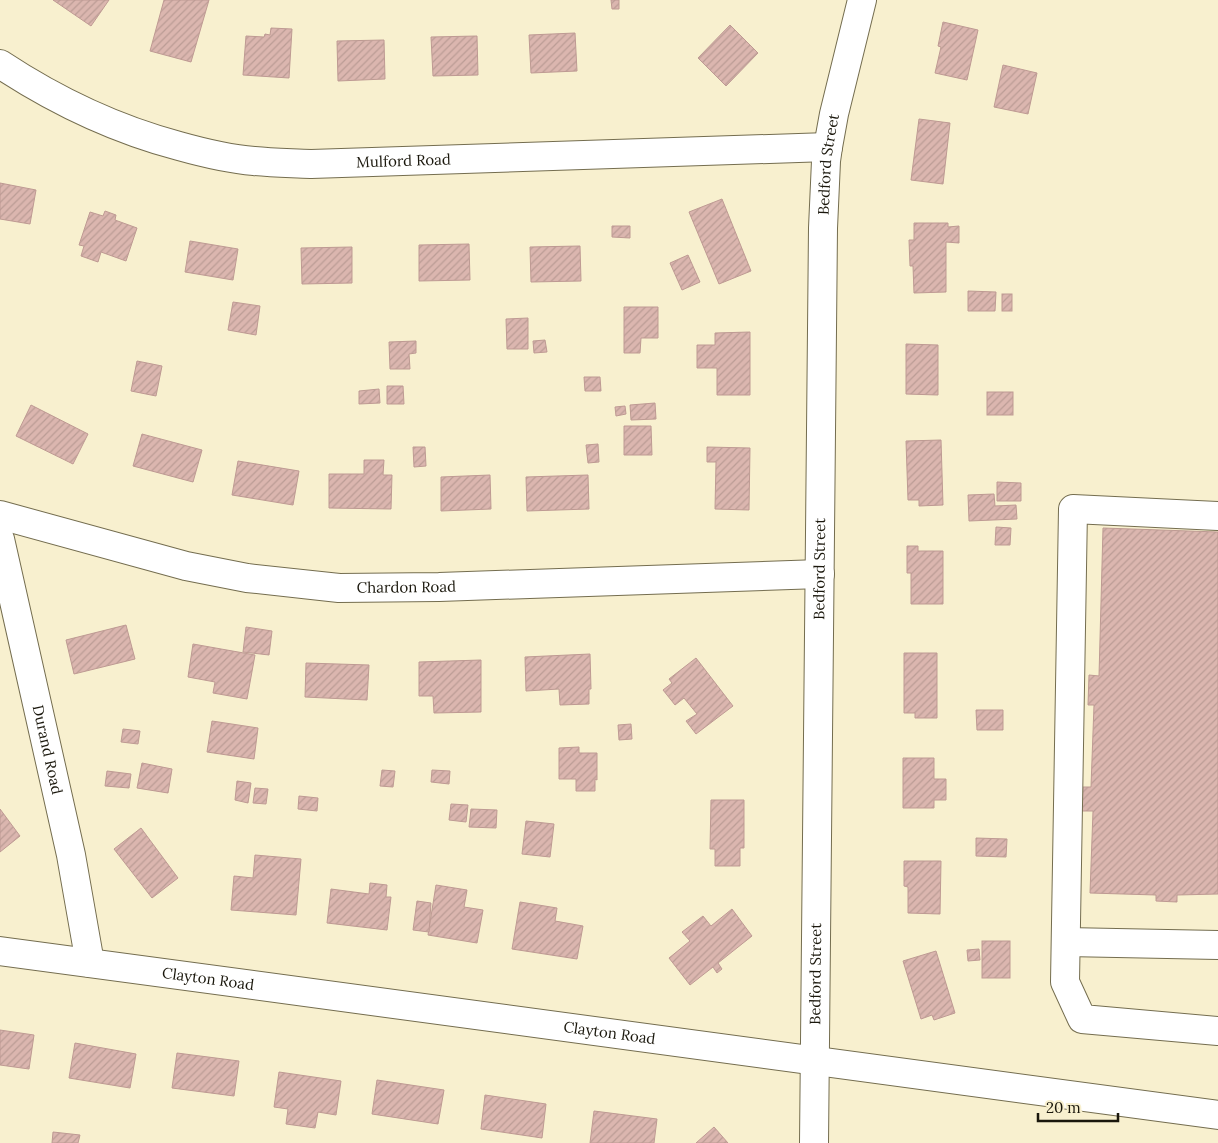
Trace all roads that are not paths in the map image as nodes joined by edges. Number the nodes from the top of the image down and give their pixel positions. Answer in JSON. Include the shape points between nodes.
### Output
{"nodes":[{"id":1,"x":862,"y":0,"type":"edge"},
{"id":2,"x":0,"y":64,"type":"edge"},
{"id":3,"x":828,"y":147,"type":"junction"},
{"id":4,"x":0,"y":516,"type":"edge"},
{"id":5,"x":1218,"y":516,"type":"edge"},
{"id":6,"x":0,"y":539,"type":"edge"},
{"id":7,"x":820,"y":574,"type":"junction"},
{"id":8,"x":1066,"y":942,"type":"junction"},
{"id":9,"x":1218,"y":945,"type":"edge"},
{"id":10,"x":0,"y":951,"type":"edge"},
{"id":11,"x":90,"y":963,"type":"junction"},
{"id":12,"x":1218,"y":1031,"type":"edge"},
{"id":13,"x":815,"y":1061,"type":"junction"},
{"id":14,"x":1218,"y":1115,"type":"edge"},
{"id":15,"x":814,"y":1143,"type":"edge"}],
"edges":[{"from":1,"to":3,"type":"street","name":"Bedford Street"},
{"from":2,"to":3,"type":"street","name":"Mulford Road","via":[[64,103],[116,126],[209,154],[254,161],[311,164]]},
{"from":3,"to":7,"type":"street","name":"Bedford Street","via":[[823,228]]},
{"from":4,"to":7,"type":"street","name":"Chardon Road","via":[[186,566],[247,578],[339,588]]},
{"from":5,"to":8,"type":"street","via":[[1073,509]]},
{"from":6,"to":11,"type":"street","name":"Durand Road","via":[[71,855]]},
{"from":7,"to":13,"type":"street","name":"Bedford Street"},
{"from":8,"to":9,"type":"street"},
{"from":8,"to":12,"type":"street","via":[[1065,982],[1082,1019]]},
{"from":10,"to":11,"type":"street","name":"Clayton Road"},
{"from":11,"to":13,"type":"street","name":"Clayton Road"},
{"from":13,"to":14,"type":"street","name":"Clayton Road"},
{"from":13,"to":15,"type":"street","name":"Bedford Street"}]}
